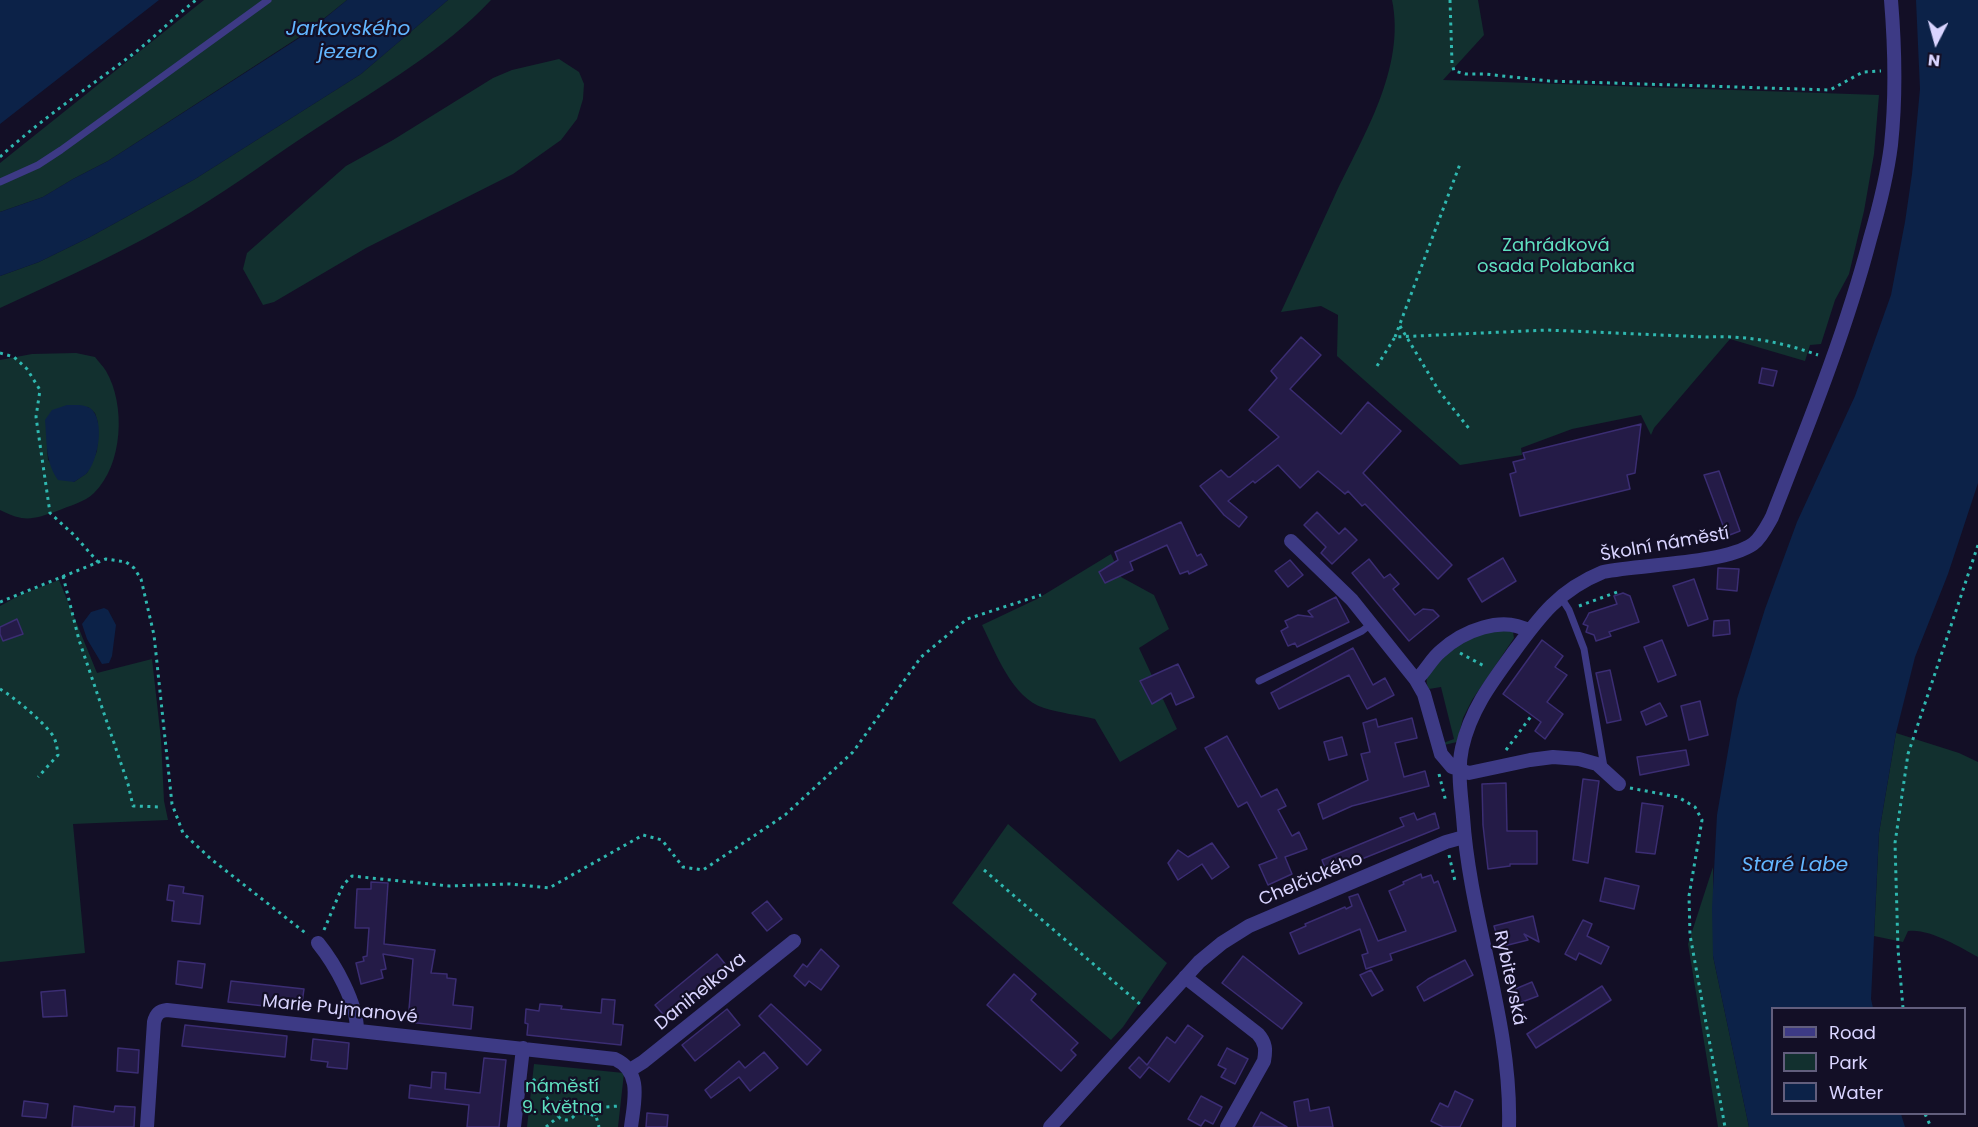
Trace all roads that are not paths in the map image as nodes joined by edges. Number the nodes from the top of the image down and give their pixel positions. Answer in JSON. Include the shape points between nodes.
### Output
{"nodes":[{"id":1,"x":268,"y":0,"type":"edge"},
{"id":2,"x":1891,"y":0,"type":"edge"},
{"id":3,"x":0,"y":182,"type":"edge"},
{"id":4,"x":1291,"y":541,"type":"dead end"},
{"id":5,"x":1560,"y":596,"type":"junction"},
{"id":6,"x":1371,"y":624,"type":"junction"},
{"id":7,"x":1529,"y":631,"type":"junction"},
{"id":8,"x":1416,"y":680,"type":"junction"},
{"id":9,"x":1259,"y":681,"type":"dead end"},
{"id":10,"x":1604,"y":770,"type":"junction"},
{"id":11,"x":1459,"y":771,"type":"junction"},
{"id":12,"x":1619,"y":784,"type":"road end"},
{"id":13,"x":1464,"y":837,"type":"junction"},
{"id":14,"x":794,"y":940,"type":"dead end"},
{"id":15,"x":318,"y":943,"type":"road end"},
{"id":16,"x":1185,"y":977,"type":"junction"},
{"id":17,"x":357,"y":1030,"type":"junction"},
{"id":18,"x":523,"y":1048,"type":"junction"},
{"id":19,"x":630,"y":1070,"type":"junction"},
{"id":20,"x":147,"y":1127,"type":"edge"},
{"id":21,"x":514,"y":1127,"type":"edge"},
{"id":22,"x":631,"y":1127,"type":"edge"},
{"id":23,"x":1050,"y":1127,"type":"edge"},
{"id":24,"x":1227,"y":1127,"type":"edge"},
{"id":25,"x":1509,"y":1127,"type":"edge"}],
"edges":[{"from":1,"to":3,"type":"lane","via":[[61,150]]},
{"from":2,"to":5,"type":"street","name":"Školní náměstí","via":[[1893,118],[1881,199],[1858,288],[1772,518],[1755,542],[1732,553],[1603,572]]},
{"from":4,"to":6,"type":"street"},
{"from":5,"to":7,"type":"street","name":"Školní náměstí"},
{"from":5,"to":10,"type":"lane","via":[[1584,649]]},
{"from":6,"to":8,"type":"street"},
{"from":6,"to":9,"type":"lane"},
{"from":7,"to":8,"type":"street","via":[[1516,625],[1495,625],[1466,634],[1447,645]]},
{"from":7,"to":11,"type":"street","name":"Školní náměstí","via":[[1478,704],[1461,752]]},
{"from":8,"to":11,"type":"street","via":[[1424,694],[1441,754]]},
{"from":10,"to":11,"type":"street","via":[[1588,760],[1554,757],[1483,771]]},
{"from":10,"to":12,"type":"street"},
{"from":11,"to":13,"type":"street","name":"Rybitevská"},
{"from":13,"to":16,"type":"street","name":"Chelčického","via":[[1250,926],[1211,952]]},
{"from":13,"to":25,"type":"street","name":"Rybitevská","via":[[1507,1065]]},
{"from":14,"to":19,"type":"street","name":"Danihelkova"},
{"from":15,"to":17,"type":"street","via":[[351,1003]]},
{"from":16,"to":23,"type":"street","name":"Chelčického"},
{"from":16,"to":24,"type":"street","via":[[1258,1034],[1266,1050],[1264,1061]]},
{"from":17,"to":18,"type":"street","name":"Marie Pujmanové"},
{"from":17,"to":20,"type":"street","name":"Marie Pujmanové","via":[[159,1011],[154,1022]]},
{"from":18,"to":19,"type":"street","name":"Marie Pujmanové","via":[[608,1057]]},
{"from":18,"to":21,"type":"street"},
{"from":19,"to":22,"type":"street","via":[[635,1086]]}]}
